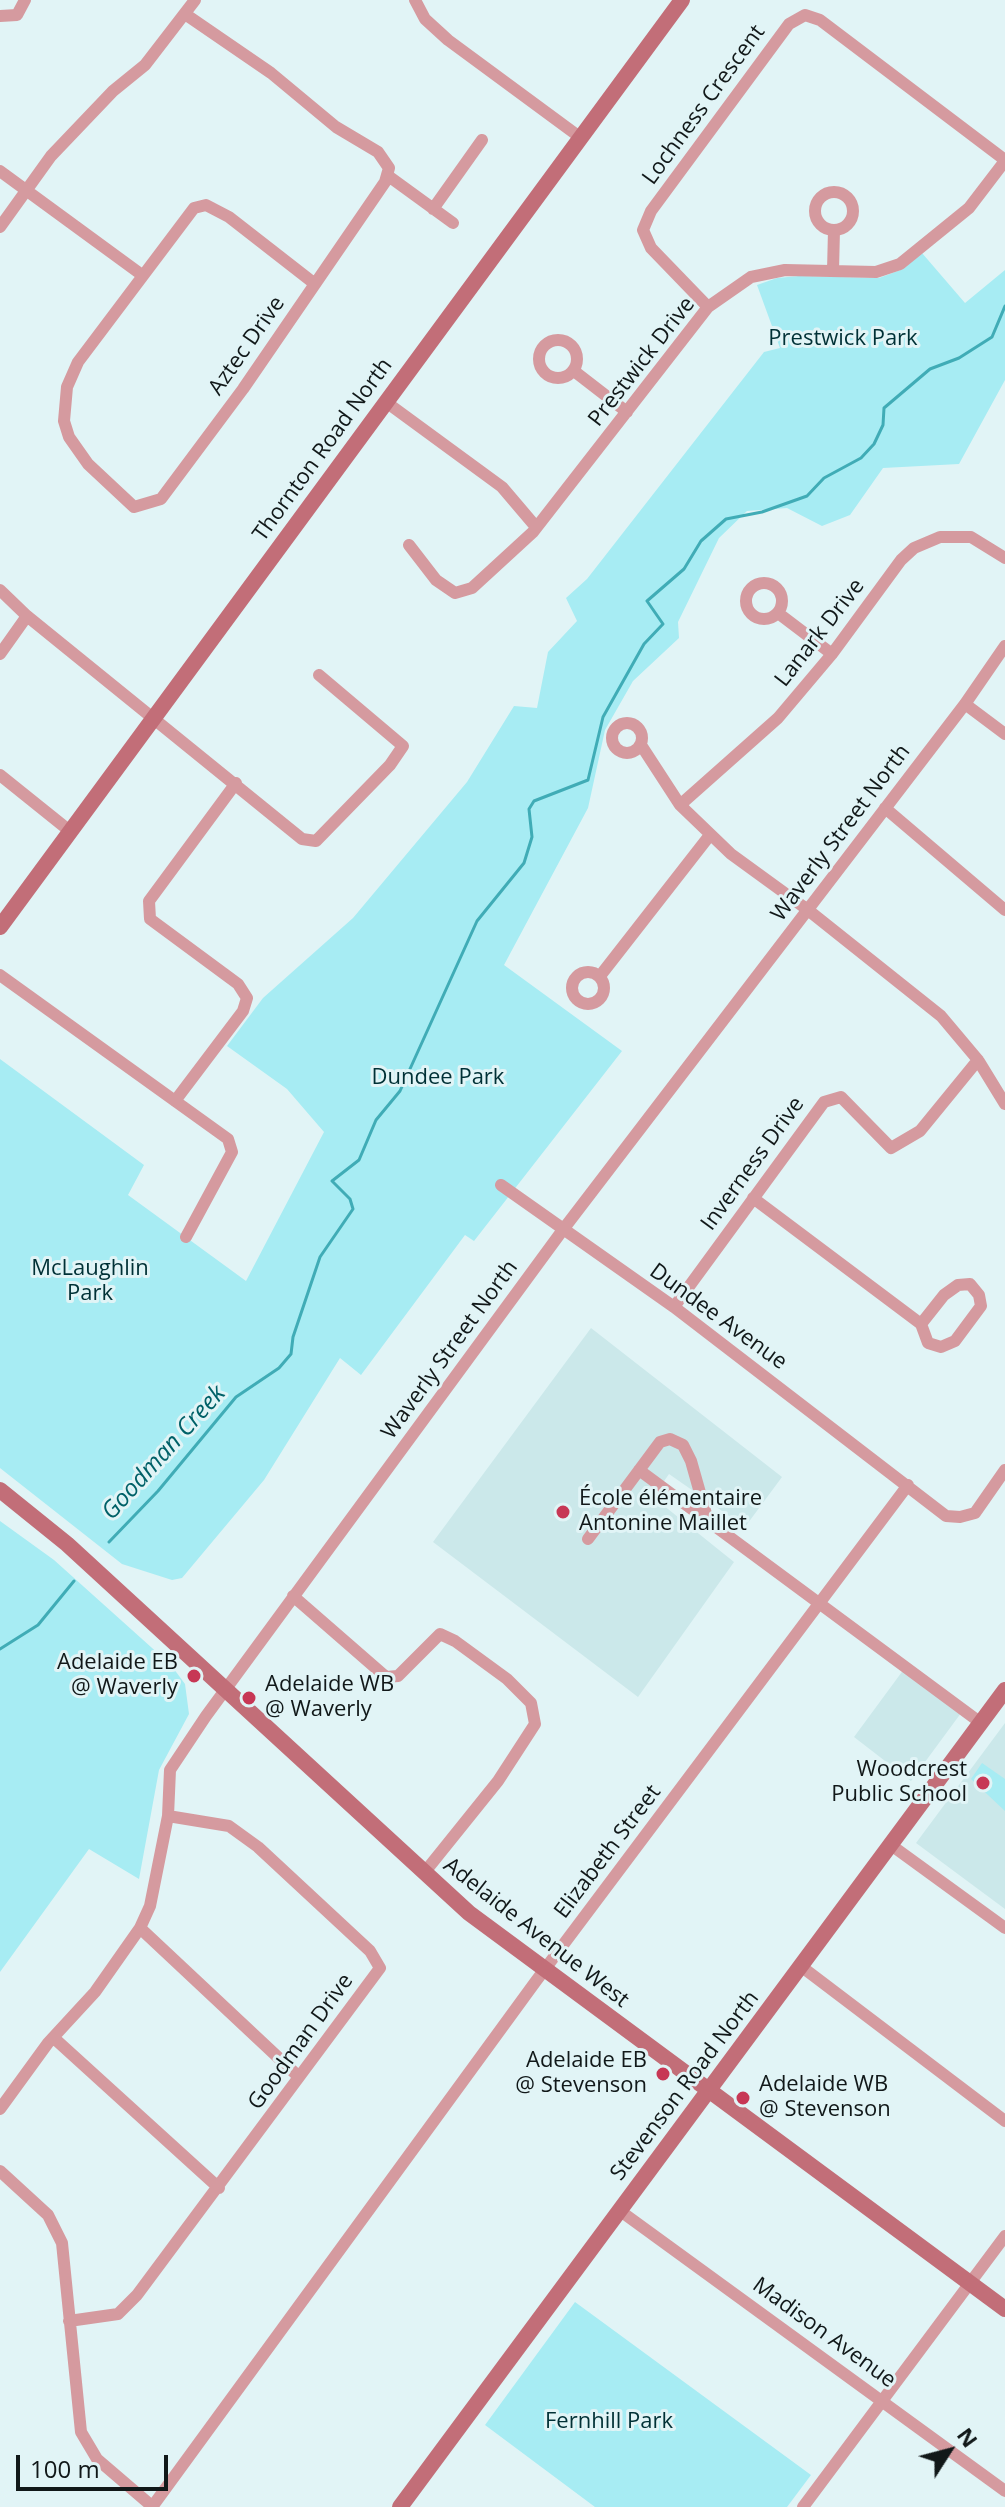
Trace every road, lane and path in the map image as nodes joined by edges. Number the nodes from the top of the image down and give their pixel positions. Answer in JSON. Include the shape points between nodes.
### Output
{"nodes":[{"id":1,"x":25,"y":0,"type":"edge"},
{"id":2,"x":195,"y":0,"type":"edge"},
{"id":3,"x":415,"y":0,"type":"edge"},
{"id":4,"x":682,"y":0,"type":"edge"},
{"id":5,"x":185,"y":14,"type":"junction"},
{"id":6,"x":0,"y":16,"type":"edge"},
{"id":7,"x":581,"y":138,"type":"junction"},
{"id":8,"x":482,"y":140,"type":"dead end"},
{"id":9,"x":1005,"y":161,"type":"edge"},
{"id":10,"x":0,"y":171,"type":"edge"},
{"id":11,"x":387,"y":175,"type":"junction"},
{"id":12,"x":28,"y":191,"type":"junction"},
{"id":13,"x":433,"y":209,"type":"junction"},
{"id":14,"x":453,"y":223,"type":"dead end"},
{"id":15,"x":0,"y":227,"type":"edge"},
{"id":16,"x":834,"y":230,"type":"dead end"},
{"id":17,"x":833,"y":271,"type":"junction"},
{"id":18,"x":142,"y":275,"type":"junction"},
{"id":19,"x":315,"y":284,"type":"junction"},
{"id":20,"x":708,"y":307,"type":"junction"},
{"id":21,"x":574,"y":371,"type":"dead end"},
{"id":22,"x":386,"y":402,"type":"junction"},
{"id":23,"x":627,"y":412,"type":"junction"},
{"id":24,"x":536,"y":527,"type":"junction"},
{"id":25,"x":409,"y":545,"type":"dead end"},
{"id":26,"x":1005,"y":558,"type":"edge"},
{"id":27,"x":0,"y":590,"type":"edge"},
{"id":28,"x":778,"y":613,"type":"dead end"},
{"id":29,"x":27,"y":616,"type":"junction"},
{"id":30,"x":1005,"y":646,"type":"edge"},
{"id":31,"x":0,"y":654,"type":"edge"},
{"id":32,"x":832,"y":654,"type":"junction"},
{"id":33,"x":319,"y":675,"type":"dead end"},
{"id":34,"x":965,"y":704,"type":"junction"},
{"id":35,"x":153,"y":719,"type":"junction"},
{"id":36,"x":1005,"y":734,"type":"edge"},
{"id":37,"x":641,"y":745,"type":"dead end"},
{"id":38,"x":0,"y":775,"type":"edge"},
{"id":39,"x":236,"y":783,"type":"junction"},
{"id":40,"x":680,"y":805,"type":"junction"},
{"id":41,"x":885,"y":808,"type":"junction"},
{"id":42,"x":71,"y":832,"type":"junction"},
{"id":43,"x":710,"y":835,"type":"junction"},
{"id":44,"x":808,"y":910,"type":"junction"},
{"id":45,"x":1005,"y":910,"type":"edge"},
{"id":46,"x":0,"y":927,"type":"edge"},
{"id":47,"x":0,"y":975,"type":"edge"},
{"id":48,"x":600,"y":976,"type":"dead end"},
{"id":49,"x":978,"y":1060,"type":"junction"},
{"id":50,"x":175,"y":1101,"type":"junction"},
{"id":51,"x":1005,"y":1104,"type":"edge"},
{"id":52,"x":501,"y":1185,"type":"dead end"},
{"id":53,"x":753,"y":1198,"type":"junction"},
{"id":54,"x":562,"y":1231,"type":"junction"},
{"id":55,"x":186,"y":1237,"type":"dead end"},
{"id":56,"x":674,"y":1307,"type":"junction"},
{"id":57,"x":921,"y":1324,"type":"junction"},
{"id":58,"x":639,"y":1470,"type":"junction"},
{"id":59,"x":1005,"y":1470,"type":"edge"},
{"id":60,"x":908,"y":1485,"type":"junction"},
{"id":61,"x":0,"y":1490,"type":"edge"},
{"id":62,"x":708,"y":1521,"type":"junction"},
{"id":63,"x":588,"y":1539,"type":"dead end"},
{"id":64,"x":293,"y":1596,"type":"junction"},
{"id":65,"x":821,"y":1602,"type":"junction"},
{"id":66,"x":225,"y":1690,"type":"junction"},
{"id":67,"x":1005,"y":1690,"type":"edge"},
{"id":68,"x":981,"y":1723,"type":"junction"},
{"id":69,"x":168,"y":1816,"type":"junction"},
{"id":70,"x":891,"y":1845,"type":"junction"},
{"id":71,"x":424,"y":1873,"type":"junction"},
{"id":72,"x":140,"y":1928,"type":"junction"},
{"id":73,"x":1005,"y":1928,"type":"edge"},
{"id":74,"x":802,"y":1967,"type":"junction"},
{"id":75,"x":544,"y":1970,"type":"junction"},
{"id":76,"x":55,"y":2039,"type":"junction"},
{"id":77,"x":299,"y":2077,"type":"junction"},
{"id":78,"x":707,"y":2091,"type":"junction"},
{"id":79,"x":0,"y":2109,"type":"edge"},
{"id":80,"x":1005,"y":2121,"type":"edge"},
{"id":81,"x":0,"y":2171,"type":"edge"},
{"id":82,"x":219,"y":2188,"type":"junction"},
{"id":83,"x":619,"y":2210,"type":"junction"},
{"id":84,"x":1005,"y":2236,"type":"edge"},
{"id":85,"x":970,"y":2283,"type":"junction"},
{"id":86,"x":1005,"y":2309,"type":"edge"},
{"id":87,"x":69,"y":2321,"type":"junction"},
{"id":88,"x":883,"y":2400,"type":"junction"},
{"id":89,"x":1005,"y":2491,"type":"edge"},
{"id":90,"x":152,"y":2507,"type":"edge"},
{"id":91,"x":400,"y":2507,"type":"edge"},
{"id":92,"x":803,"y":2507,"type":"edge"}],
"edges":[{"from":1,"to":6,"type":"street","via":[[17,15]]},
{"from":2,"to":5,"type":"street"},
{"from":3,"to":7,"type":"street","via":[[425,19],[448,40]]},
{"from":4,"to":7,"type":"main road","name":"Thornton Road North"},
{"from":5,"to":11,"type":"street","via":[[271,73],[336,127],[378,152],[389,168]]},
{"from":5,"to":12,"type":"street","via":[[145,65],[51,156]]},
{"from":7,"to":22,"type":"main road","name":"Thornton Road North"},
{"from":8,"to":13,"type":"street"},
{"from":9,"to":17,"type":"street","name":"Prestwick Drive","via":[[969,208],[900,264],[876,272]]},
{"from":9,"to":20,"type":"street","name":"Lochness Crescent","via":[[820,20],[805,15],[789,24],[651,211],[643,230],[651,248]]},
{"from":10,"to":12,"type":"street"},
{"from":11,"to":13,"type":"street"},
{"from":11,"to":19,"type":"street","name":"Aztec Drive"},
{"from":12,"to":15,"type":"street"},
{"from":12,"to":18,"type":"street"},
{"from":13,"to":14,"type":"street"},
{"from":16,"to":17,"type":"street"},
{"from":17,"to":20,"type":"street","name":"Prestwick Drive","via":[[785,270],[751,277]]},
{"from":18,"to":19,"type":"street","via":[[194,208],[206,205]]},
{"from":18,"to":19,"type":"street","name":"Aztec Drive","via":[[78,362],[67,387],[64,421],[88,464],[134,507],[161,499]]},
{"from":20,"to":23,"type":"street","name":"Prestwick Drive"},
{"from":21,"to":23,"type":"street"},
{"from":22,"to":24,"type":"street","via":[[502,487]]},
{"from":22,"to":35,"type":"main road","name":"Thornton Road North"},
{"from":23,"to":24,"type":"street","name":"Prestwick Drive"},
{"from":24,"to":25,"type":"street","name":"Prestwick Drive","via":[[472,588],[455,593],[436,580]]},
{"from":26,"to":32,"type":"street","name":"Lanark Drive","via":[[971,537],[927,540],[901,560]]},
{"from":27,"to":29,"type":"street"},
{"from":28,"to":32,"type":"street"},
{"from":29,"to":31,"type":"street"},
{"from":29,"to":35,"type":"street"},
{"from":30,"to":34,"type":"street","name":"Waverly Street North"},
{"from":32,"to":40,"type":"street","name":"Lanark Drive","via":[[778,718]]},
{"from":33,"to":39,"type":"street","via":[[403,746],[390,765],[316,841],[302,839]]},
{"from":34,"to":36,"type":"street"},
{"from":34,"to":41,"type":"street","name":"Waverly Street North"},
{"from":35,"to":39,"type":"street"},
{"from":35,"to":42,"type":"main road","name":"Thornton Road North"},
{"from":37,"to":40,"type":"street"},
{"from":38,"to":42,"type":"street"},
{"from":39,"to":50,"type":"street","via":[[149,901],[150,919],[238,984],[247,998],[243,1011]]},
{"from":40,"to":43,"type":"street"},
{"from":41,"to":44,"type":"street","name":"Waverly Street North"},
{"from":41,"to":45,"type":"street"},
{"from":42,"to":46,"type":"main road","name":"Thornton Road North"},
{"from":43,"to":44,"type":"street"},
{"from":43,"to":48,"type":"street"},
{"from":44,"to":49,"type":"street","via":[[941,1016]]},
{"from":44,"to":54,"type":"street","name":"Waverly Street North"},
{"from":47,"to":50,"type":"street"},
{"from":49,"to":51,"type":"street"},
{"from":49,"to":53,"type":"street","name":"Inverness Drive","via":[[920,1131],[891,1148],[841,1097],[824,1102]]},
{"from":50,"to":55,"type":"street","via":[[228,1139],[232,1149]]},
{"from":52,"to":54,"type":"street","name":"Dundee Avenue"},
{"from":53,"to":56,"type":"street","name":"Inverness Drive"},
{"from":53,"to":57,"type":"street"},
{"from":54,"to":56,"type":"street","name":"Dundee Avenue"},
{"from":54,"to":64,"type":"street","name":"Waverly Street North"},
{"from":56,"to":60,"type":"street","name":"Dundee Avenue"},
{"from":57,"to":57,"type":"street","via":[[928,1343],[941,1347],[955,1341],[981,1306],[979,1295],[970,1284],[958,1285]]},
{"from":58,"to":62,"type":"street"},
{"from":58,"to":62,"type":"street","via":[[660,1442],[670,1439],[683,1445]]},
{"from":58,"to":63,"type":"street"},
{"from":59,"to":60,"type":"street","via":[[975,1513],[960,1517],[946,1516]]},
{"from":60,"to":65,"type":"street","name":"Elizabeth Street"},
{"from":61,"to":66,"type":"main road","name":"Adelaide Avenue West","via":[[67,1544]]},
{"from":62,"to":65,"type":"street"},
{"from":64,"to":66,"type":"street","name":"Waverly Street North"},
{"from":64,"to":71,"type":"street","via":[[386,1677],[398,1676],[440,1634],[507,1679],[531,1703],[535,1724],[498,1781]]},
{"from":65,"to":68,"type":"street"},
{"from":65,"to":75,"type":"street","name":"Elizabeth Street"},
{"from":66,"to":69,"type":"street","name":"Waverly Street North","via":[[170,1770]]},
{"from":66,"to":71,"type":"main road","name":"Adelaide Avenue West"},
{"from":67,"to":68,"type":"main road","name":"Stevenson Road North"},
{"from":68,"to":70,"type":"main road","name":"Stevenson Road North"},
{"from":69,"to":72,"type":"street","name":"Waverly Street North","via":[[150,1906]]},
{"from":69,"to":77,"type":"street","name":"Goodman Drive","via":[[229,1826],[370,1951],[380,1968]]},
{"from":70,"to":73,"type":"street"},
{"from":70,"to":74,"type":"main road","name":"Stevenson Road North"},
{"from":71,"to":75,"type":"main road","name":"Adelaide Avenue West"},
{"from":72,"to":76,"type":"street","name":"Waverly Street North"},
{"from":72,"to":77,"type":"street"},
{"from":74,"to":78,"type":"main road","name":"Stevenson Road North"},
{"from":74,"to":80,"type":"street"},
{"from":75,"to":78,"type":"main road","name":"Adelaide Avenue West"},
{"from":75,"to":90,"type":"street","name":"Elizabeth Street"},
{"from":76,"to":79,"type":"street","name":"Waverly Street North"},
{"from":76,"to":82,"type":"street"},
{"from":77,"to":82,"type":"street","name":"Goodman Drive"},
{"from":78,"to":83,"type":"main road","name":"Stevenson Road North"},
{"from":78,"to":85,"type":"main road","name":"Adelaide Avenue West"},
{"from":81,"to":87,"type":"street","via":[[48,2215],[62,2243]]},
{"from":82,"to":87,"type":"street","name":"Goodman Drive","via":[[118,2314]]},
{"from":83,"to":88,"type":"street","name":"Madison Avenue"},
{"from":83,"to":91,"type":"main road","name":"Stevenson Road North"},
{"from":84,"to":85,"type":"street"},
{"from":85,"to":86,"type":"main road","name":"Adelaide Avenue West"},
{"from":85,"to":88,"type":"street"},
{"from":87,"to":90,"type":"street","via":[[81,2432],[97,2459]]},
{"from":88,"to":89,"type":"street","name":"Madison Avenue"},
{"from":88,"to":92,"type":"street"}]}
